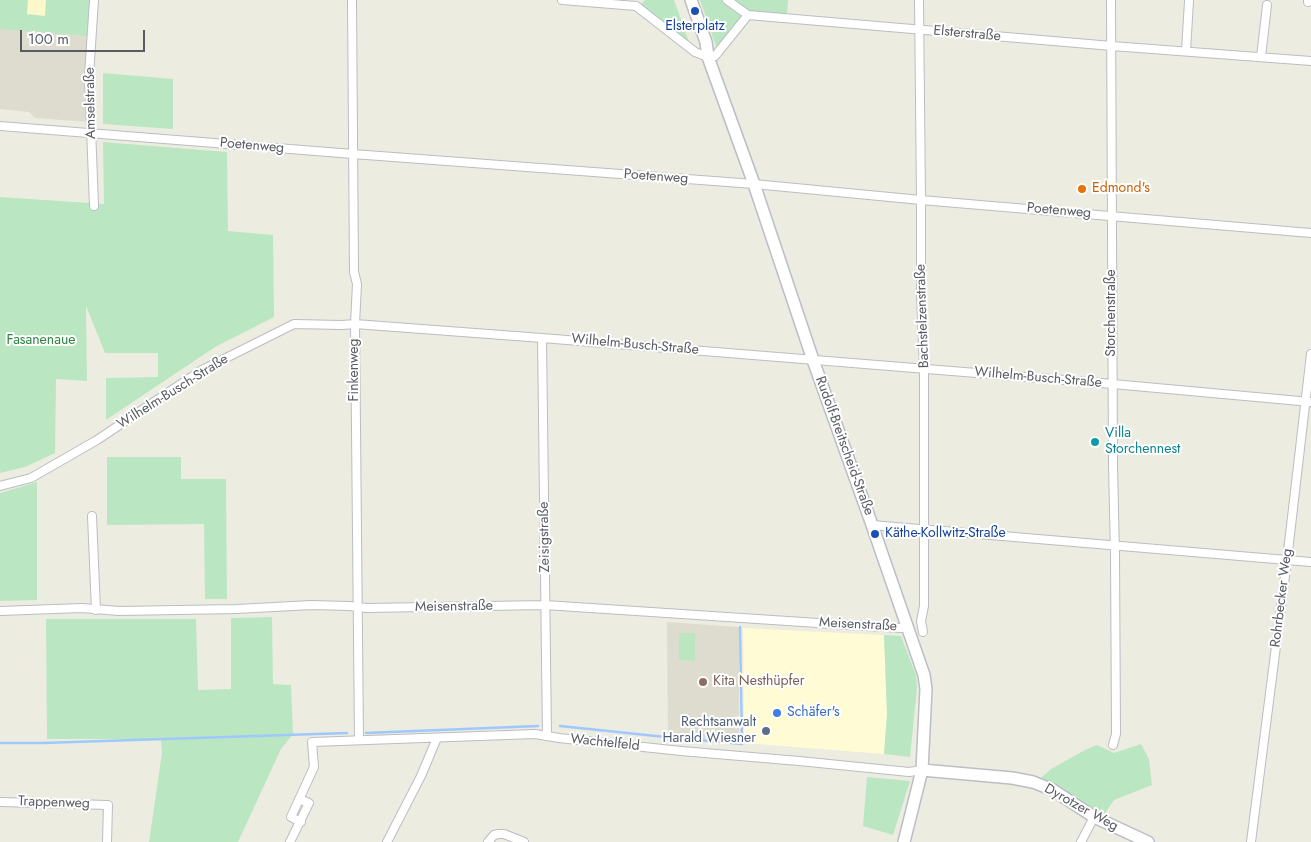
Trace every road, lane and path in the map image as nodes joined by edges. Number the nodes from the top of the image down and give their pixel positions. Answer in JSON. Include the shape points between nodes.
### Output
{"nodes":[{"id":1,"x":94,"y":0,"type":"edge"},
{"id":2,"x":352,"y":0,"type":"edge"},
{"id":3,"x":562,"y":0,"type":"edge"},
{"id":4,"x":684,"y":0,"type":"edge"},
{"id":5,"x":692,"y":0,"type":"edge"},
{"id":6,"x":727,"y":0,"type":"edge"},
{"id":7,"x":919,"y":0,"type":"edge"},
{"id":8,"x":1111,"y":0,"type":"edge"},
{"id":9,"x":1189,"y":0,"type":"edge"},
{"id":10,"x":638,"y":3,"type":"edge"},
{"id":11,"x":1267,"y":4,"type":"dead end"},
{"id":12,"x":748,"y":15,"type":"junction"},
{"id":13,"x":919,"y":30,"type":"junction"},
{"id":14,"x":1112,"y":46,"type":"junction"},
{"id":15,"x":1186,"y":51,"type":"junction"},
{"id":16,"x":708,"y":57,"type":"junction"},
{"id":17,"x":1261,"y":57,"type":"junction"},
{"id":18,"x":1311,"y":61,"type":"edge"},
{"id":19,"x":0,"y":126,"type":"edge"},
{"id":20,"x":92,"y":133,"type":"junction"},
{"id":21,"x":353,"y":154,"type":"junction"},
{"id":22,"x":754,"y":184,"type":"junction"},
{"id":23,"x":921,"y":200,"type":"junction"},
{"id":24,"x":94,"y":206,"type":"dead end"},
{"id":25,"x":1112,"y":215,"type":"junction"},
{"id":26,"x":1311,"y":233,"type":"edge"},
{"id":27,"x":355,"y":324,"type":"junction"},
{"id":28,"x":542,"y":338,"type":"junction"},
{"id":29,"x":1311,"y":354,"type":"edge"},
{"id":30,"x":813,"y":360,"type":"junction"},
{"id":31,"x":924,"y":369,"type":"junction"},
{"id":32,"x":1113,"y":384,"type":"junction"},
{"id":33,"x":1308,"y":402,"type":"edge"},
{"id":34,"x":0,"y":486,"type":"edge"},
{"id":35,"x":92,"y":516,"type":"dead end"},
{"id":36,"x":872,"y":525,"type":"junction"},
{"id":37,"x":923,"y":529,"type":"junction"},
{"id":38,"x":1115,"y":545,"type":"junction"},
{"id":39,"x":1287,"y":560,"type":"junction"},
{"id":40,"x":1311,"y":562,"type":"edge"},
{"id":41,"x":545,"y":605,"type":"junction"},
{"id":42,"x":357,"y":606,"type":"junction"},
{"id":43,"x":96,"y":610,"type":"junction"},
{"id":44,"x":0,"y":611,"type":"edge"},
{"id":45,"x":907,"y":627,"type":"junction"},
{"id":46,"x":923,"y":632,"type":"dead end"},
{"id":47,"x":547,"y":736,"type":"junction"},
{"id":48,"x":437,"y":738,"type":"junction"},
{"id":49,"x":359,"y":740,"type":"junction"},
{"id":50,"x":1113,"y":745,"type":"dead end"},
{"id":51,"x":922,"y":770,"type":"junction"},
{"id":52,"x":0,"y":802,"type":"edge"},
{"id":53,"x":1094,"y":817,"type":"junction"},
{"id":54,"x":107,"y":842,"type":"edge"},
{"id":55,"x":290,"y":842,"type":"edge"},
{"id":56,"x":387,"y":842,"type":"edge"},
{"id":57,"x":488,"y":842,"type":"edge"},
{"id":58,"x":524,"y":842,"type":"edge"},
{"id":59,"x":904,"y":842,"type":"edge"},
{"id":60,"x":1081,"y":842,"type":"edge"},
{"id":61,"x":1148,"y":842,"type":"edge"},
{"id":62,"x":1252,"y":842,"type":"edge"}],
"edges":[{"from":1,"to":20,"type":"street","name":"Amselstraße","via":[[89,76]]},
{"from":2,"to":21,"type":"street","name":"Finkenweg"},
{"from":3,"to":10,"type":"street"},
{"from":4,"to":16,"type":"street","name":"Rudolf-Breitscheid-Straße","via":[[700,45]]},
{"from":5,"to":16,"type":"street","name":"Rudolf-Breitscheid-Straße"},
{"from":6,"to":12,"type":"street"},
{"from":7,"to":13,"type":"street","name":"Bachstelzenstraße"},
{"from":8,"to":14,"type":"street","name":"Storchenstraße"},
{"from":9,"to":15,"type":"street"},
{"from":10,"to":16,"type":"street","via":[[696,52]]},
{"from":11,"to":17,"type":"street"},
{"from":12,"to":13,"type":"street","name":"Elsterstraße"},
{"from":12,"to":16,"type":"street","via":[[715,56]]},
{"from":13,"to":14,"type":"street","name":"Elsterstraße"},
{"from":13,"to":23,"type":"street","name":"Bachstelzenstraße"},
{"from":14,"to":15,"type":"street","name":"Elsterstraße"},
{"from":14,"to":25,"type":"street","name":"Storchenstraße"},
{"from":15,"to":17,"type":"street","name":"Elsterstraße"},
{"from":16,"to":22,"type":"street","name":"Rudolf-Breitscheid-Straße"},
{"from":17,"to":18,"type":"street","name":"Elsterstraße"},
{"from":19,"to":20,"type":"street","name":"Poetenweg"},
{"from":20,"to":21,"type":"street","name":"Poetenweg"},
{"from":20,"to":24,"type":"street","name":"Amselstraße"},
{"from":21,"to":22,"type":"street","name":"Poetenweg"},
{"from":21,"to":27,"type":"street","name":"Finkenweg"},
{"from":22,"to":23,"type":"street","name":"Poetenweg"},
{"from":22,"to":30,"type":"street","name":"Rudolf-Breitscheid-Straße"},
{"from":23,"to":25,"type":"street","name":"Poetenweg"},
{"from":23,"to":31,"type":"street","name":"Bachstelzenstraße"},
{"from":25,"to":26,"type":"street","name":"Poetenweg"},
{"from":25,"to":32,"type":"street","name":"Storchenstraße"},
{"from":27,"to":28,"type":"street","name":"Wilhelm-Busch-Straße"},
{"from":27,"to":34,"type":"street","name":"Wilhelm-Busch-Straße","via":[[294,324],[202,370],[96,440],[31,478]]},
{"from":27,"to":42,"type":"street","name":"Finkenweg"},
{"from":28,"to":30,"type":"street","name":"Wilhelm-Busch-Straße"},
{"from":28,"to":41,"type":"street","name":"Zeisigstraße"},
{"from":29,"to":33,"type":"street","name":"Rohrbecker Weg"},
{"from":30,"to":31,"type":"street","name":"Wilhelm-Busch-Straße"},
{"from":30,"to":36,"type":"street","name":"Rudolf-Breitscheid-Straße"},
{"from":31,"to":32,"type":"street","name":"Wilhelm-Busch-Straße"},
{"from":31,"to":37,"type":"street","name":"Bachstelzenstraße"},
{"from":32,"to":33,"type":"street","name":"Wilhelm-Busch-Straße"},
{"from":32,"to":38,"type":"street","name":"Storchenstraße"},
{"from":33,"to":39,"type":"street","name":"Rohrbecker Weg"},
{"from":35,"to":43,"type":"street"},
{"from":36,"to":37,"type":"street"},
{"from":36,"to":45,"type":"street","name":"Rudolf-Breitscheid-Straße"},
{"from":37,"to":38,"type":"street"},
{"from":37,"to":46,"type":"street","name":"Bachstelzenstraße"},
{"from":38,"to":39,"type":"street"},
{"from":38,"to":50,"type":"street","name":"Storchenstraße","via":[[1116,734]]},
{"from":39,"to":40,"type":"street"},
{"from":39,"to":62,"type":"street","name":"Rohrbecker Weg"},
{"from":41,"to":42,"type":"street","name":"Meisenstraße"},
{"from":41,"to":45,"type":"street","name":"Meisenstraße"},
{"from":41,"to":47,"type":"street","name":"Zeisigstraße"},
{"from":42,"to":43,"type":"street","name":"Meisenstraße"},
{"from":42,"to":49,"type":"street","name":"Finkenweg"},
{"from":43,"to":44,"type":"street","name":"Meisenstraße"},
{"from":45,"to":51,"type":"street","name":"Rudolf-Breitscheid-Straße","via":[[926,689]]},
{"from":47,"to":48,"type":"street","name":"Wachtelfeld"},
{"from":47,"to":51,"type":"street","name":"Wachtelfeld","via":[[909,772]]},
{"from":48,"to":49,"type":"street","name":"Wachtelfeld"},
{"from":48,"to":56,"type":"street"},
{"from":49,"to":55,"type":"street","name":"Wachtelfeld","via":[[312,742],[314,767],[291,817],[301,822]]},
{"from":51,"to":53,"type":"street","name":"Dyrotzer Weg","via":[[1033,782],[1053,790]]},
{"from":51,"to":59,"type":"street","name":"Rudolf-Breitscheid-Straße"},
{"from":52,"to":54,"type":"street","name":"Trappenweg","via":[[108,805]]},
{"from":53,"to":60,"type":"street"},
{"from":53,"to":61,"type":"street","name":"Dyrotzer Weg"},
{"from":57,"to":58,"type":"street","via":[[499,834]]}]}
